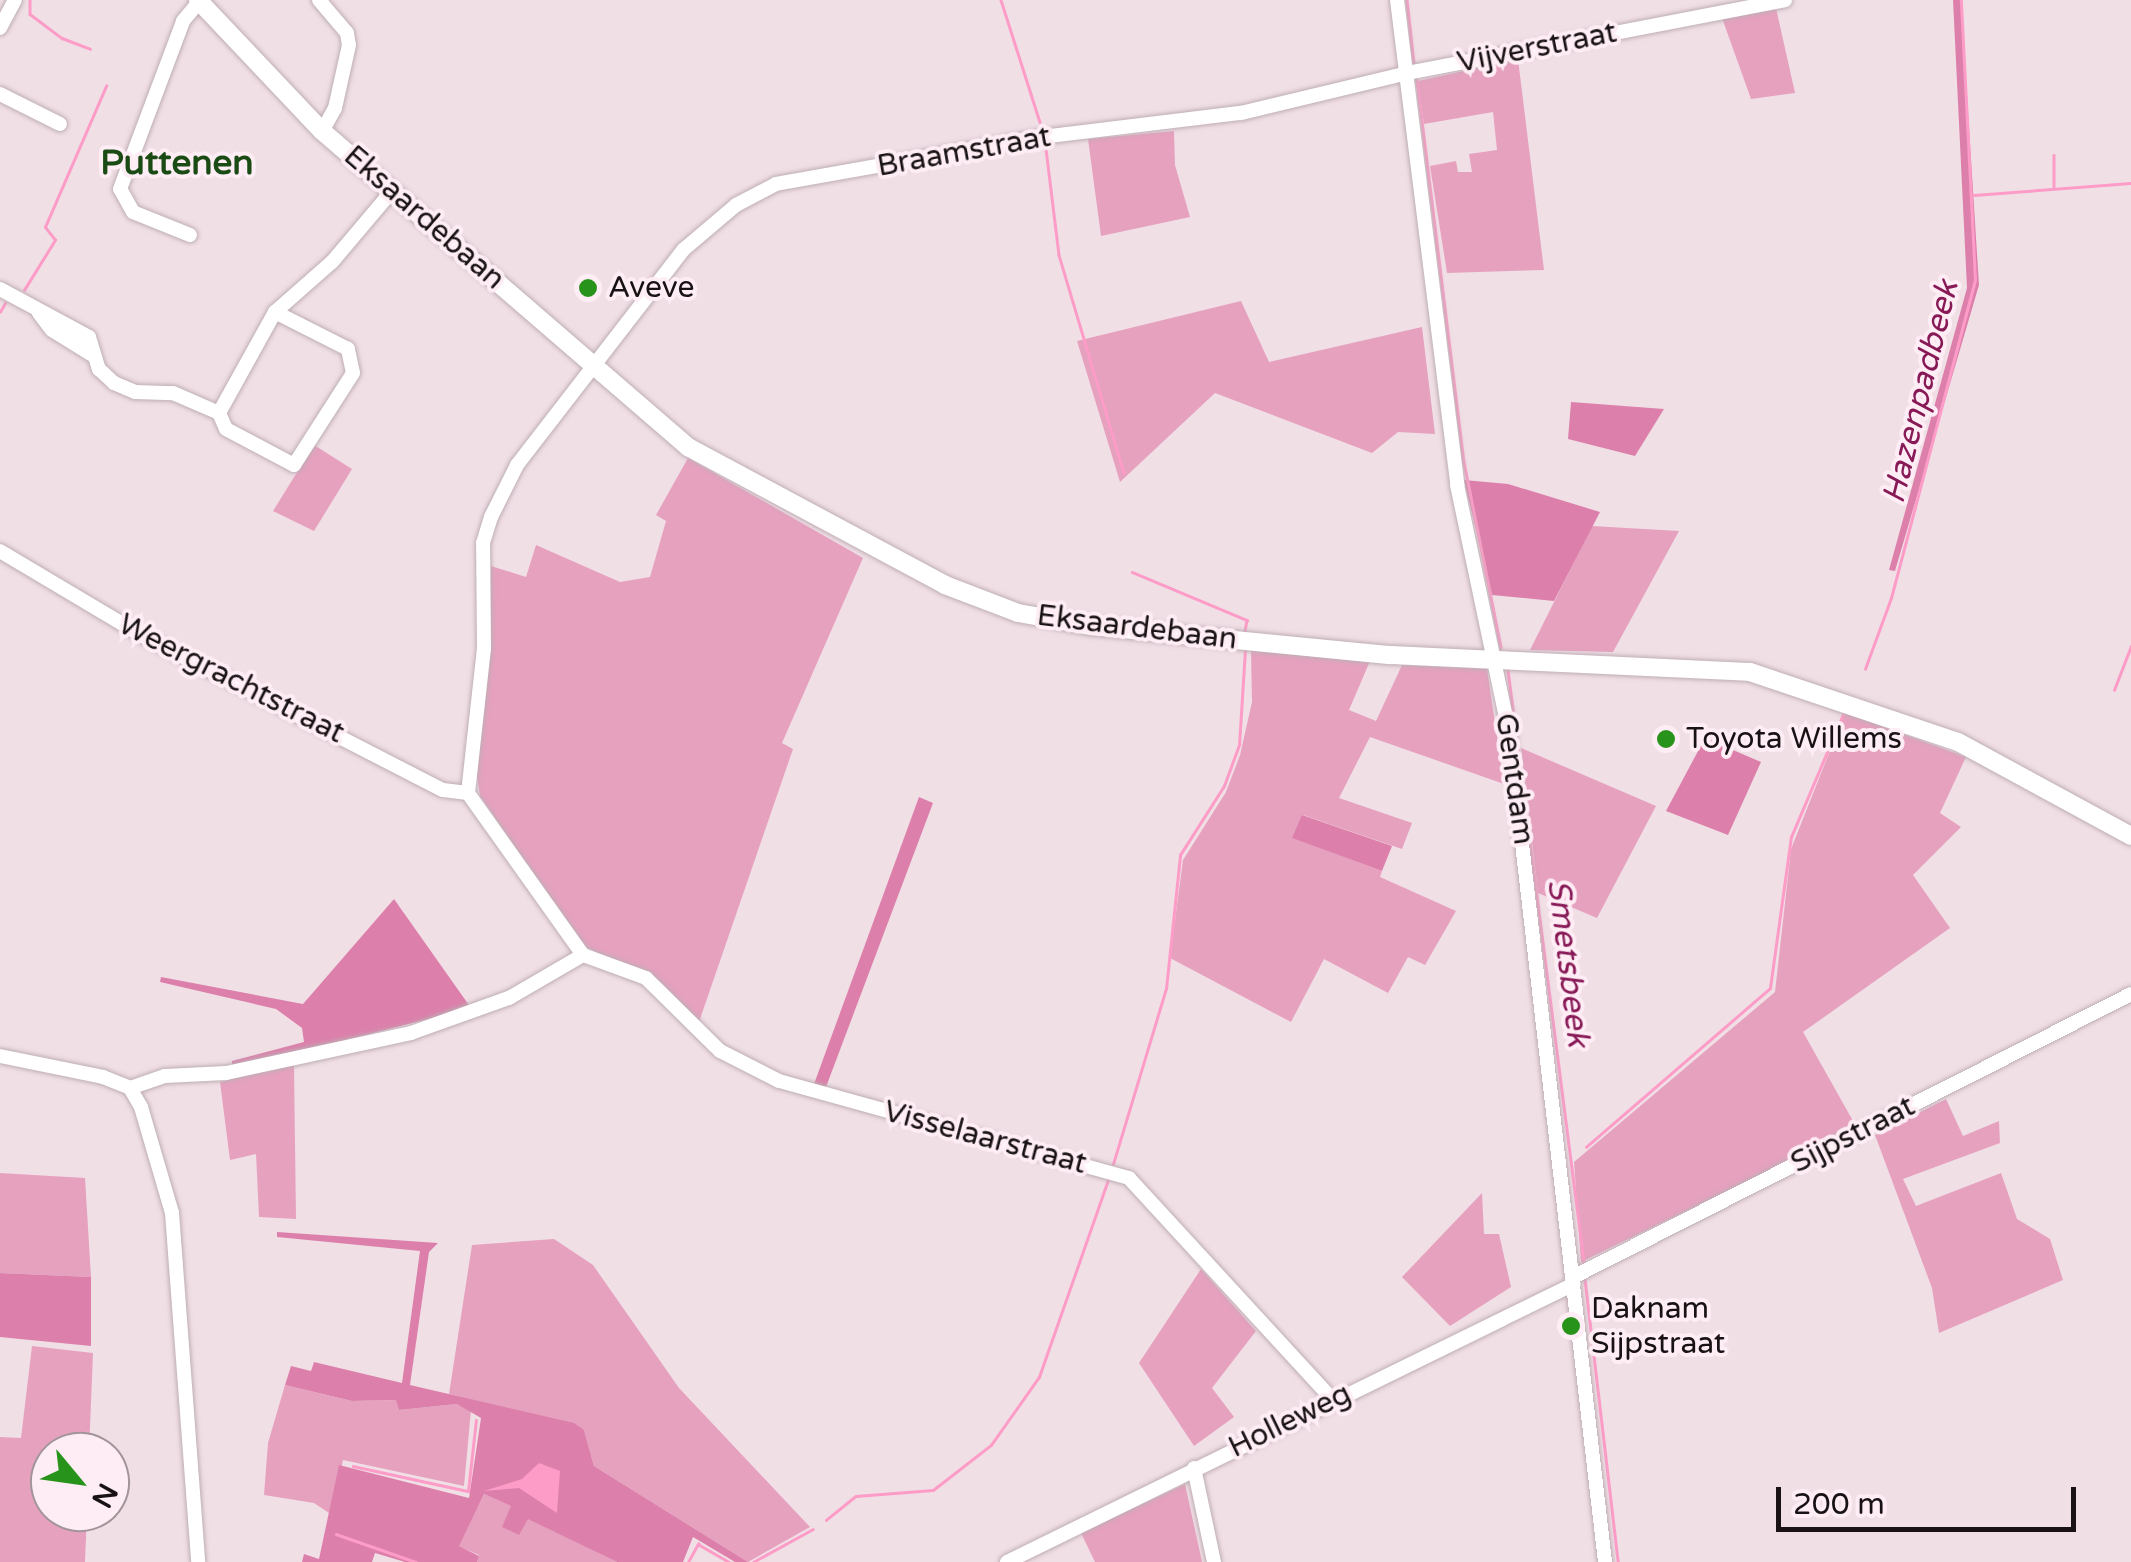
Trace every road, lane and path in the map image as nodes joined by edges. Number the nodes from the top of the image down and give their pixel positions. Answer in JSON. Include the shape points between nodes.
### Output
{"nodes":[{"id":1,"x":15,"y":0,"type":"edge"},
{"id":2,"x":318,"y":0,"type":"edge"},
{"id":3,"x":1397,"y":0,"type":"edge"},
{"id":4,"x":1785,"y":0,"type":"edge"},
{"id":5,"x":199,"y":1,"type":"edge"},
{"id":6,"x":0,"y":28,"type":"edge"},
{"id":7,"x":1407,"y":72,"type":"junction"},
{"id":8,"x":0,"y":94,"type":"edge"},
{"id":9,"x":60,"y":124,"type":"dead end"},
{"id":10,"x":322,"y":131,"type":"junction"},
{"id":11,"x":392,"y":191,"type":"junction"},
{"id":12,"x":190,"y":234,"type":"dead end"},
{"id":13,"x":0,"y":290,"type":"edge"},
{"id":14,"x":275,"y":312,"type":"junction"},
{"id":15,"x":596,"y":365,"type":"junction"},
{"id":16,"x":219,"y":413,"type":"junction"},
{"id":17,"x":0,"y":551,"type":"edge"},
{"id":18,"x":1495,"y":659,"type":"junction"},
{"id":19,"x":468,"y":794,"type":"junction"},
{"id":20,"x":2131,"y":836,"type":"edge"},
{"id":21,"x":582,"y":955,"type":"junction"},
{"id":22,"x":2131,"y":994,"type":"edge"},
{"id":23,"x":0,"y":1056,"type":"edge"},
{"id":24,"x":130,"y":1088,"type":"junction"},
{"id":25,"x":1574,"y":1280,"type":"junction"},
{"id":26,"x":1334,"y":1400,"type":"junction"},
{"id":27,"x":1194,"y":1468,"type":"junction"},
{"id":28,"x":198,"y":1562,"type":"edge"},
{"id":29,"x":1007,"y":1562,"type":"edge"},
{"id":30,"x":1214,"y":1562,"type":"edge"},
{"id":31,"x":1605,"y":1562,"type":"edge"}],
"edges":[{"from":1,"to":6,"type":"street"},
{"from":2,"to":10,"type":"street","via":[[347,33],[349,45],[335,108]]},
{"from":3,"to":7,"type":"street","name":"Gentdam"},
{"from":4,"to":7,"type":"street","name":"Vijverstraat"},
{"from":5,"to":10,"type":"main road","name":"Eksaardebaan"},
{"from":5,"to":12,"type":"street","name":"Eksaardebaan","via":[[183,22],[120,188],[133,212]]},
{"from":7,"to":15,"type":"street","name":"Braamstraat","via":[[1222,116],[1044,136],[787,180],[736,205],[692,240]]},
{"from":7,"to":18,"type":"street","name":"Gentdam","via":[[1457,485]]},
{"from":8,"to":9,"type":"street"},
{"from":10,"to":11,"type":"main road","name":"Eksaardebaan"},
{"from":11,"to":14,"type":"street","via":[[332,262]]},
{"from":11,"to":15,"type":"main road","name":"Eksaardebaan"},
{"from":13,"to":16,"type":"street","via":[[89,337],[94,357],[114,383],[135,392],[173,393]]},
{"from":14,"to":16,"type":"street"},
{"from":14,"to":16,"type":"street","via":[[348,349],[354,361],[294,465],[226,429]]},
{"from":15,"to":18,"type":"main road","name":"Eksaardebaan","via":[[708,460],[914,571],[1018,614],[1333,650]]},
{"from":15,"to":19,"type":"street","via":[[517,466],[487,530],[484,649]]},
{"from":17,"to":19,"type":"street","name":"Weergrachtstraat","via":[[141,635],[443,790]]},
{"from":18,"to":20,"type":"main road","name":"Eksaardebaan","via":[[1680,664],[1773,678],[1958,742]]},
{"from":18,"to":25,"type":"street","name":"Gentdam"},
{"from":19,"to":21,"type":"street"},
{"from":21,"to":24,"type":"street","via":[[508,998],[410,1033]]},
{"from":21,"to":26,"type":"street","name":"Visselaarstraat","via":[[646,978],[720,1051],[780,1081],[1129,1178]]},
{"from":22,"to":25,"type":"street","name":"Sijpstraat"},
{"from":23,"to":24,"type":"street"},
{"from":24,"to":28,"type":"street","via":[[165,1170],[172,1213]]},
{"from":25,"to":26,"type":"street","name":"Holleweg"},
{"from":25,"to":31,"type":"street","name":"Gentdam"},
{"from":26,"to":27,"type":"street","name":"Holleweg"},
{"from":27,"to":29,"type":"street","name":"Holleweg"},
{"from":27,"to":30,"type":"street"}]}
